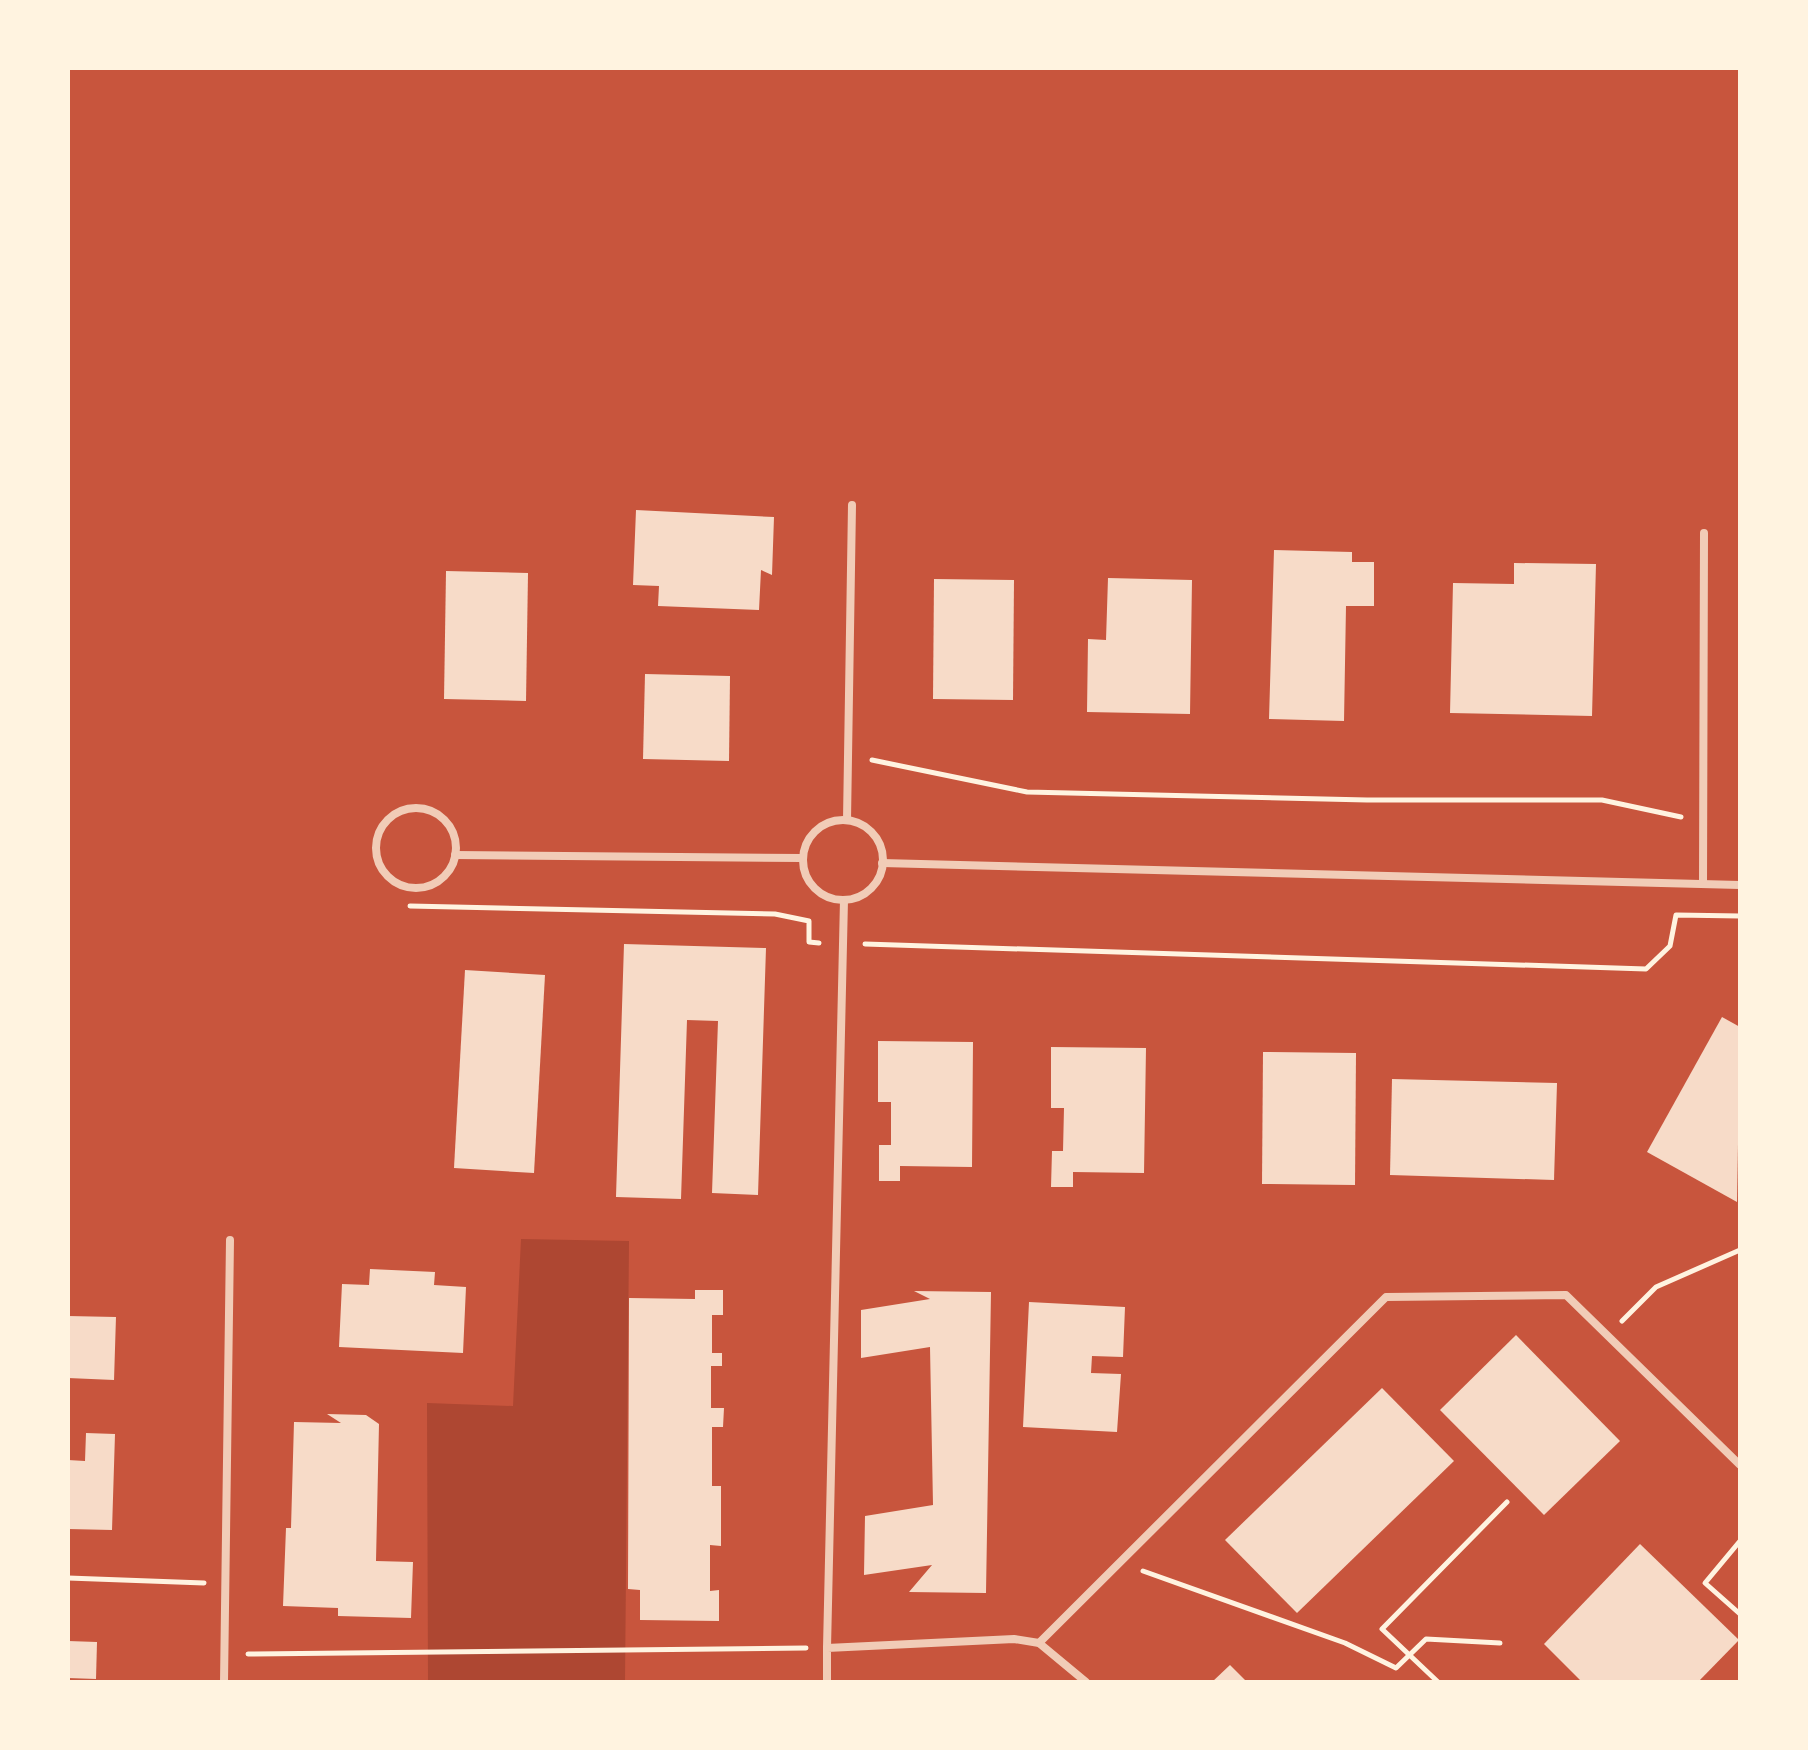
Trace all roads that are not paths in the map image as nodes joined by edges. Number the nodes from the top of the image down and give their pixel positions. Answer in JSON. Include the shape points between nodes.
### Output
{"nodes":[{"id":1,"x":852,"y":505,"type":"dead end"},
{"id":2,"x":1704,"y":533,"type":"dead end"},
{"id":3,"x":847,"y":820,"type":"junction"},
{"id":4,"x":455,"y":855,"type":"junction"},
{"id":5,"x":802,"y":858,"type":"junction"},
{"id":6,"x":882,"y":863,"type":"junction"},
{"id":7,"x":1703,"y":884,"type":"junction"},
{"id":8,"x":1740,"y":885,"type":"edge"},
{"id":9,"x":844,"y":900,"type":"junction"},
{"id":10,"x":230,"y":1240,"type":"dead end"},
{"id":11,"x":1740,"y":1465,"type":"edge"},
{"id":12,"x":1039,"y":1643,"type":"junction"},
{"id":13,"x":827,"y":1648,"type":"junction"},
{"id":14,"x":224,"y":1682,"type":"edge"},
{"id":15,"x":827,"y":1682,"type":"edge"},
{"id":16,"x":1086,"y":1682,"type":"edge"}],
"edges":[{"from":1,"to":3,"type":"street"},
{"from":2,"to":7,"type":"street"},
{"from":3,"to":5,"type":"street","via":[[814,831]]},
{"from":3,"to":6,"type":"street","via":[[873,834]]},
{"from":4,"to":4,"type":"street","via":[[447,822],[420,808],[403,809],[387,819],[375,846],[387,877],[411,888],[441,880]]},
{"from":4,"to":5,"type":"street"},
{"from":5,"to":9,"type":"street","via":[[814,889],[824,897]]},
{"from":6,"to":7,"type":"street"},
{"from":6,"to":9,"type":"street","via":[[879,879],[868,892]]},
{"from":7,"to":8,"type":"street"},
{"from":9,"to":13,"type":"street"},
{"from":10,"to":14,"type":"street"},
{"from":11,"to":12,"type":"street","via":[[1566,1295],[1386,1297]]},
{"from":12,"to":13,"type":"street","via":[[1014,1639]]},
{"from":12,"to":16,"type":"street"},
{"from":13,"to":15,"type":"street"}]}
